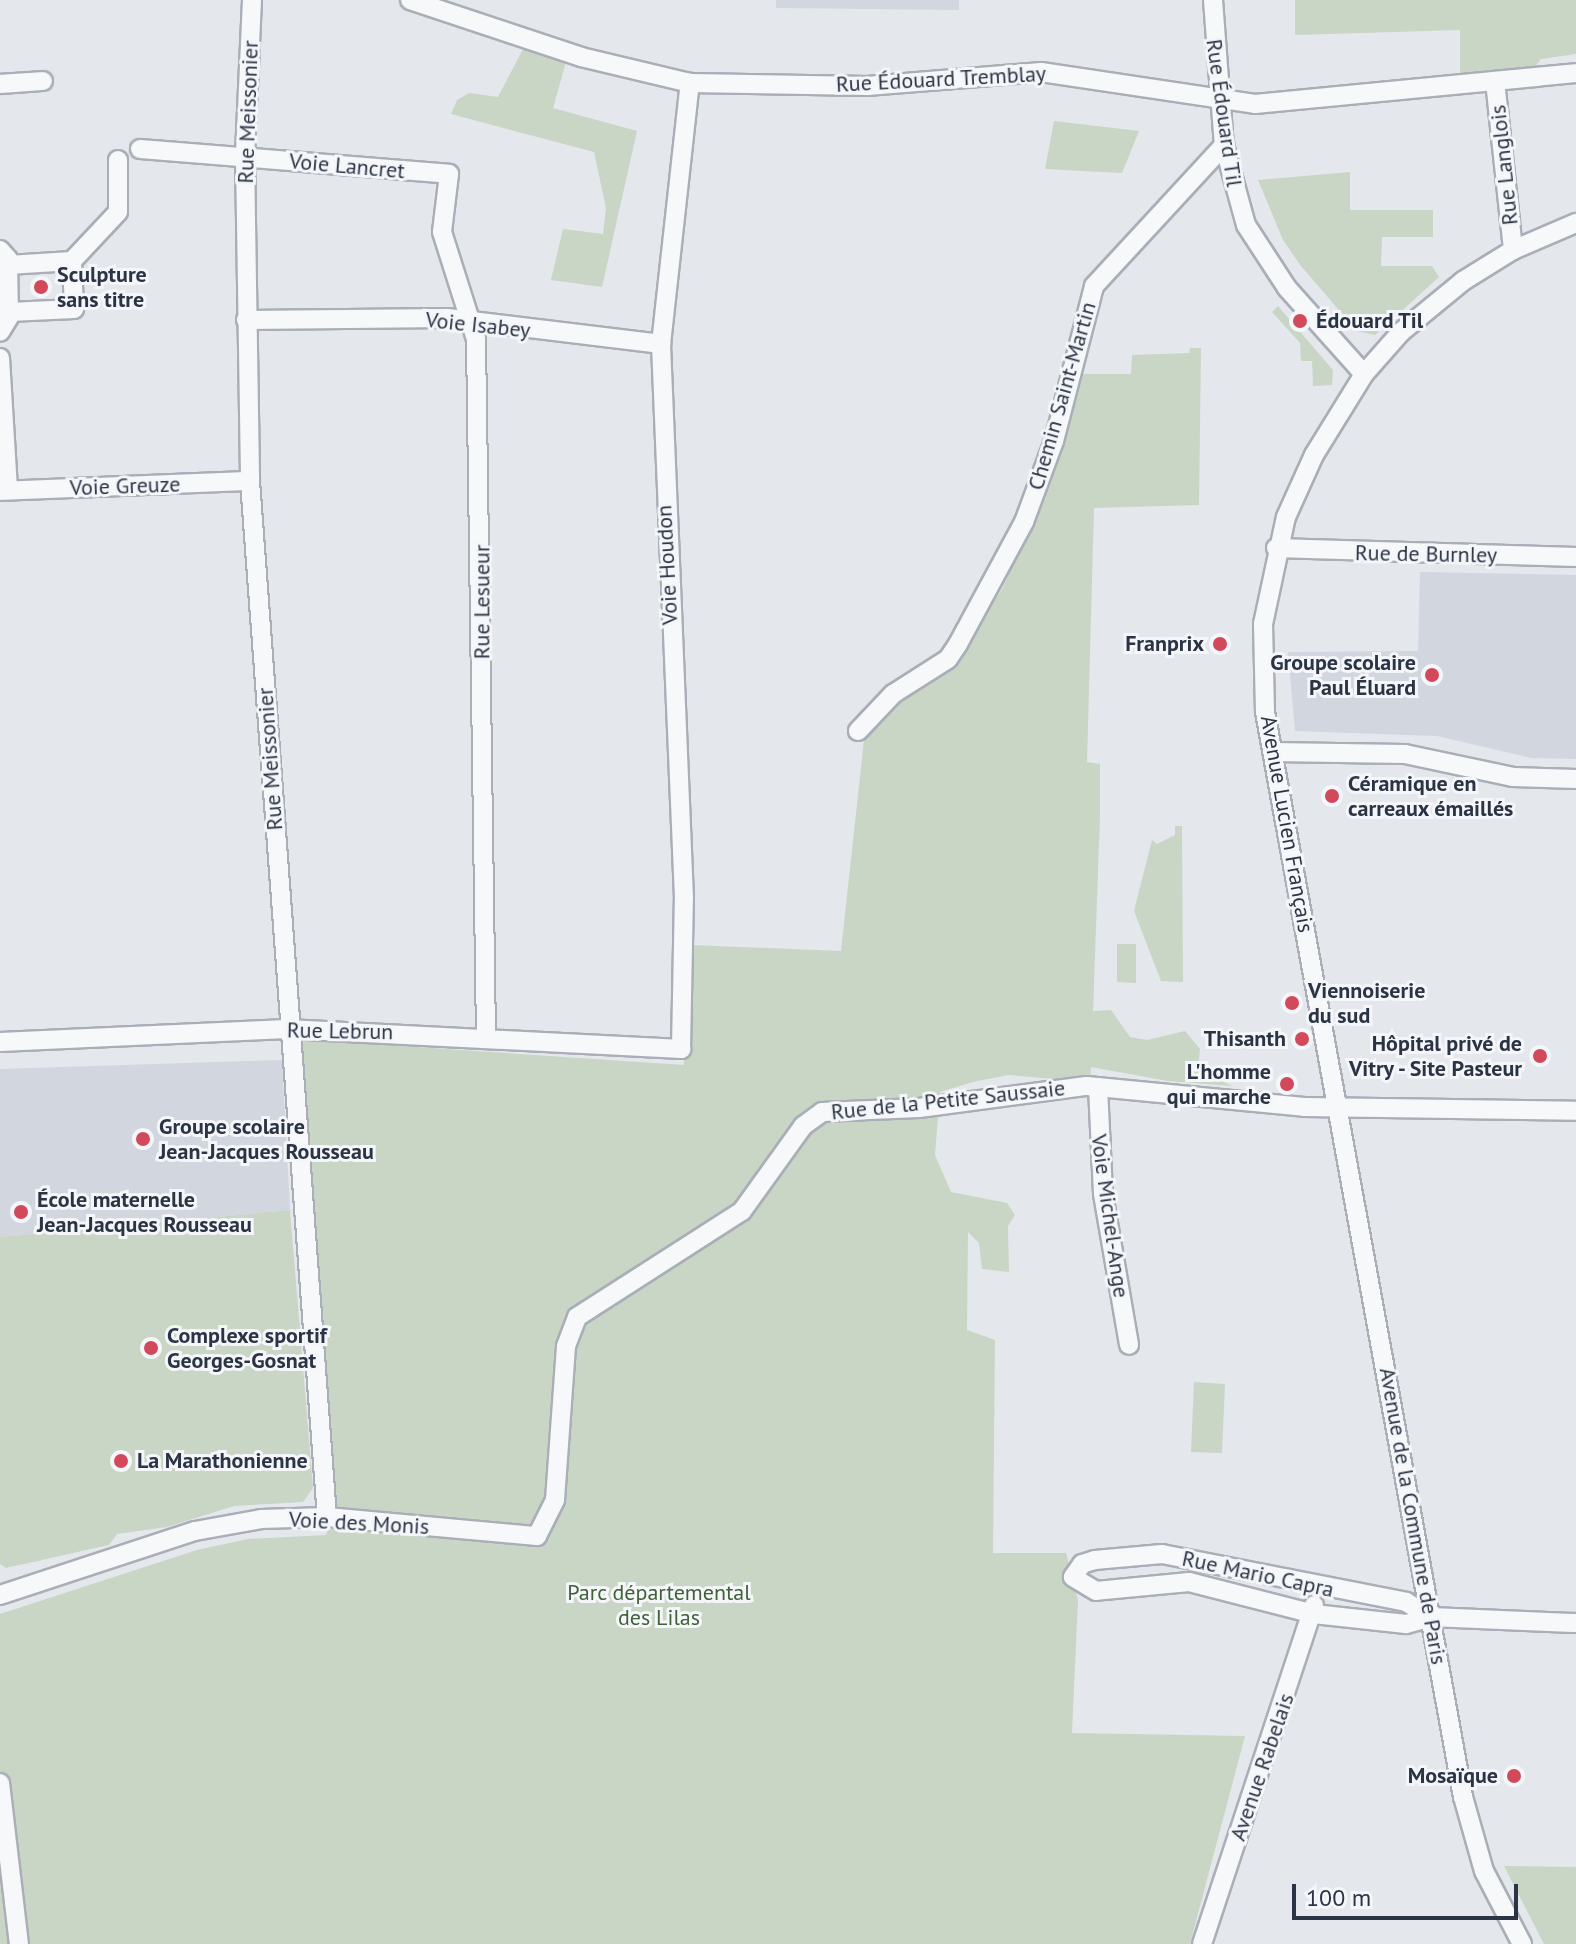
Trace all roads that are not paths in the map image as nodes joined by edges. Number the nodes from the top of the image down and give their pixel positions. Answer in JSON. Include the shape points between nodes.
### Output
{"nodes":[{"id":1,"x":252,"y":0,"type":"edge"},
{"id":2,"x":410,"y":0,"type":"edge"},
{"id":3,"x":1213,"y":0,"type":"edge"},
{"id":4,"x":1576,"y":73,"type":"edge"},
{"id":5,"x":43,"y":81,"type":"dead end"},
{"id":6,"x":1495,"y":81,"type":"junction"},
{"id":7,"x":690,"y":83,"type":"junction"},
{"id":8,"x":0,"y":84,"type":"edge"},
{"id":9,"x":1222,"y":100,"type":"junction"},
{"id":10,"x":1224,"y":145,"type":"junction"},
{"id":11,"x":140,"y":149,"type":"dead end"},
{"id":12,"x":245,"y":157,"type":"junction"},
{"id":13,"x":118,"y":160,"type":"dead end"},
{"id":14,"x":449,"y":174,"type":"joint"},
{"id":15,"x":1576,"y":223,"type":"edge"},
{"id":16,"x":1513,"y":250,"type":"junction"},
{"id":17,"x":4,"y":257,"type":"edge"},
{"id":18,"x":72,"y":261,"type":"junction"},
{"id":19,"x":9,"y":312,"type":"junction"},
{"id":20,"x":246,"y":320,"type":"junction"},
{"id":21,"x":472,"y":324,"type":"junction"},
{"id":22,"x":0,"y":332,"type":"edge"},
{"id":23,"x":661,"y":344,"type":"junction"},
{"id":24,"x":0,"y":358,"type":"edge"},
{"id":25,"x":1364,"y":374,"type":"junction"},
{"id":26,"x":250,"y":481,"type":"junction"},
{"id":27,"x":4,"y":491,"type":"edge"},
{"id":28,"x":1276,"y":548,"type":"junction"},
{"id":29,"x":1576,"y":557,"type":"edge"},
{"id":30,"x":858,"y":731,"type":"dead end"},
{"id":31,"x":1273,"y":752,"type":"junction"},
{"id":32,"x":1576,"y":779,"type":"edge"},
{"id":33,"x":287,"y":1029,"type":"junction"},
{"id":34,"x":486,"y":1035,"type":"junction"},
{"id":35,"x":0,"y":1042,"type":"edge"},
{"id":36,"x":681,"y":1049,"type":"joint"},
{"id":37,"x":1335,"y":1078,"type":"joint"},
{"id":38,"x":1098,"y":1087,"type":"junction"},
{"id":39,"x":1339,"y":1109,"type":"junction"},
{"id":40,"x":1576,"y":1111,"type":"edge"},
{"id":41,"x":1129,"y":1345,"type":"dead end"},
{"id":42,"x":327,"y":1517,"type":"junction"},
{"id":43,"x":537,"y":1536,"type":"joint"},
{"id":44,"x":1190,"y":1557,"type":"junction"},
{"id":45,"x":1189,"y":1582,"type":"junction"},
{"id":46,"x":1316,"y":1588,"type":"junction"},
{"id":47,"x":0,"y":1595,"type":"edge"},
{"id":48,"x":1314,"y":1614,"type":"junction"},
{"id":49,"x":1440,"y":1618,"type":"junction"},
{"id":50,"x":1576,"y":1623,"type":"edge"},
{"id":51,"x":0,"y":1783,"type":"edge"},
{"id":52,"x":19,"y":1944,"type":"edge"},
{"id":53,"x":1202,"y":1944,"type":"edge"},
{"id":54,"x":1522,"y":1944,"type":"edge"}],
"edges":[{"from":1,"to":12,"type":"street","name":"Rue Meissonier"},
{"from":2,"to":7,"type":"street","name":"Rue Édouard Tremblay","via":[[581,57]]},
{"from":3,"to":9,"type":"street","name":"Rue Édouard Til"},
{"from":4,"to":6,"type":"street","name":"Rue Édouard Tremblay"},
{"from":5,"to":8,"type":"street"},
{"from":6,"to":9,"type":"street","name":"Rue Édouard Tremblay","via":[[1255,104]]},
{"from":6,"to":16,"type":"street","name":"Rue Langlois"},
{"from":7,"to":9,"type":"street","name":"Rue Édouard Tremblay","via":[[867,86],[1041,72]]},
{"from":7,"to":23,"type":"street","name":"Voie Houdon"},
{"from":9,"to":10,"type":"street","name":"Rue Édouard Til"},
{"from":10,"to":25,"type":"street","name":"Rue Édouard Til","via":[[1246,225],[1264,256]]},
{"from":10,"to":30,"type":"street","name":"Chemin Saint-Martin","via":[[1094,286],[1054,441],[1024,522],[958,644],[948,659],[893,694]]},
{"from":11,"to":12,"type":"street","name":"Voie Lancret"},
{"from":12,"to":14,"type":"street","name":"Voie Lancret"},
{"from":12,"to":20,"type":"street","name":"Rue Meissonier"},
{"from":13,"to":18,"type":"street","via":[[118,212]]},
{"from":14,"to":21,"type":"street","name":"Rue Lesueur","via":[[442,232]]},
{"from":15,"to":16,"type":"street","name":"Avenue Lucien Français"},
{"from":16,"to":25,"type":"street","name":"Avenue Lucien Français","via":[[1463,281],[1401,332]]},
{"from":17,"to":18,"type":"street"},
{"from":17,"to":19,"type":"street"},
{"from":18,"to":19,"type":"street","via":[[74,309]]},
{"from":19,"to":22,"type":"street"},
{"from":20,"to":21,"type":"street","name":"Voie Isabey","via":[[447,318]]},
{"from":20,"to":26,"type":"street","name":"Rue Meissonier"},
{"from":21,"to":23,"type":"street","name":"Voie Isabey"},
{"from":21,"to":34,"type":"street","name":"Rue Lesueur","via":[[481,501]]},
{"from":23,"to":36,"type":"street","name":"Voie Houdon","via":[[684,898]]},
{"from":24,"to":27,"type":"street"},
{"from":25,"to":28,"type":"street","name":"Avenue Lucien Français","via":[[1314,455]]},
{"from":26,"to":27,"type":"street","name":"Voie Greuze"},
{"from":26,"to":33,"type":"street","name":"Rue Meissonier"},
{"from":28,"to":29,"type":"street","name":"Rue de Burnley"},
{"from":28,"to":31,"type":"street","name":"Avenue Lucien Français","via":[[1263,624],[1265,712]]},
{"from":31,"to":32,"type":"street","via":[[1405,754],[1513,777]]},
{"from":31,"to":37,"type":"street","name":"Avenue Lucien Français"},
{"from":33,"to":34,"type":"street","name":"Rue Lebrun"},
{"from":33,"to":35,"type":"street","name":"Rue Lebrun"},
{"from":33,"to":42,"type":"street","name":"Rue Meissonier"},
{"from":34,"to":36,"type":"street","name":"Rue Lebrun"},
{"from":37,"to":39,"type":"street","name":"Avenue de la Commune de Paris"},
{"from":38,"to":39,"type":"street","name":"Rue de la Petite Saussaie","via":[[1216,1102]]},
{"from":38,"to":41,"type":"street","name":"Voie Michel-Ange","via":[[1103,1194]]},
{"from":38,"to":43,"type":"street","name":"Rue de la Petite Saussaie","via":[[1010,1092],[919,1108],[822,1112],[809,1119],[742,1211],[577,1317],[566,1346],[555,1500]]},
{"from":39,"to":40,"type":"street","name":"Rue de la Petite Saussaie"},
{"from":39,"to":49,"type":"street","name":"Avenue de la Commune de Paris"},
{"from":42,"to":43,"type":"street","name":"Voie des Monis"},
{"from":42,"to":47,"type":"street","name":"Voie des Monis","via":[[261,1519],[195,1531]]},
{"from":44,"to":45,"type":"street"},
{"from":44,"to":45,"type":"street","name":"Rue Mario Capra","via":[[1095,1560],[1082,1564],[1073,1577],[1096,1591]]},
{"from":44,"to":46,"type":"street","name":"Rue Mario Capra"},
{"from":45,"to":48,"type":"street","name":"Rue Mario Capra"},
{"from":46,"to":48,"type":"street","name":"Avenue Rabelais"},
{"from":46,"to":49,"type":"street","name":"Rue Mario Capra","via":[[1406,1602]]},
{"from":48,"to":49,"type":"street","name":"Rue Mario Capra","via":[[1406,1624]]},
{"from":48,"to":53,"type":"street","name":"Avenue Rabelais"},
{"from":49,"to":50,"type":"street","name":"Rue Mario Capra"},
{"from":49,"to":54,"type":"street","name":"Avenue de la Commune de Paris","via":[[1477,1851]]},
{"from":51,"to":52,"type":"street"}]}
